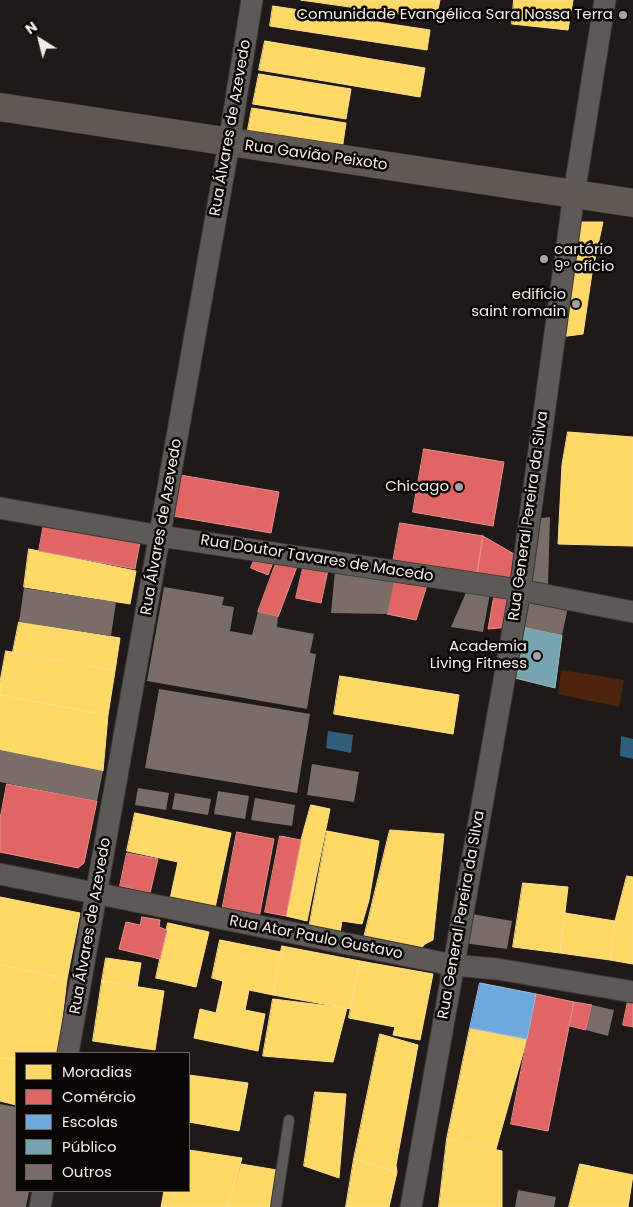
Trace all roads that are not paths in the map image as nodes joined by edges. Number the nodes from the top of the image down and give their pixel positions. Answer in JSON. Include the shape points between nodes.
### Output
{"nodes":[{"id":1,"x":252,"y":0,"type":"edge"},
{"id":2,"x":605,"y":0,"type":"edge"},
{"id":3,"x":0,"y":108,"type":"edge"},
{"id":4,"x":229,"y":143,"type":"junction"},
{"id":5,"x":574,"y":194,"type":"junction"},
{"id":6,"x":633,"y":203,"type":"edge"},
{"id":7,"x":0,"y":508,"type":"edge"},
{"id":8,"x":160,"y":536,"type":"junction"},
{"id":9,"x":520,"y":590,"type":"junction"},
{"id":10,"x":633,"y":612,"type":"edge"},
{"id":11,"x":0,"y":874,"type":"edge"},
{"id":12,"x":98,"y":894,"type":"junction"},
{"id":13,"x":453,"y":965,"type":"junction"},
{"id":14,"x":633,"y":992,"type":"edge"},
{"id":15,"x":68,"y":1052,"type":"edge"},
{"id":16,"x":289,"y":1120,"type":"dead end"},
{"id":17,"x":43,"y":1192,"type":"edge"},
{"id":18,"x":40,"y":1207,"type":"edge"},
{"id":19,"x":276,"y":1207,"type":"edge"},
{"id":20,"x":411,"y":1207,"type":"edge"}],
"edges":[{"from":1,"to":4,"type":"street","name":"Rua Álvares de Azevedo"},
{"from":2,"to":5,"type":"street","name":"Rua General Pereira da Silva"},
{"from":3,"to":4,"type":"main road","name":"Rua Gavião Peixoto"},
{"from":4,"to":5,"type":"main road","name":"Rua Gavião Peixoto"},
{"from":4,"to":8,"type":"street","name":"Rua Álvares de Azevedo"},
{"from":5,"to":6,"type":"main road","name":"Rua Gavião Peixoto"},
{"from":5,"to":9,"type":"street","name":"Rua General Pereira da Silva"},
{"from":7,"to":8,"type":"street","name":"Rua Doutor Tavares de Macedo"},
{"from":8,"to":9,"type":"street","name":"Rua Doutor Tavares de Macedo"},
{"from":8,"to":12,"type":"street","name":"Rua Álvares de Azevedo"},
{"from":9,"to":10,"type":"street","name":"Rua Doutor Tavares de Macedo"},
{"from":9,"to":13,"type":"street","name":"Rua General Pereira da Silva"},
{"from":11,"to":12,"type":"street","name":"Rua Ator Paulo Gustavo"},
{"from":12,"to":13,"type":"street","name":"Rua Ator Paulo Gustavo"},
{"from":12,"to":15,"type":"street","name":"Rua Álvares de Azevedo"},
{"from":13,"to":14,"type":"street","name":"Rua Ator Paulo Gustavo","via":[[497,969]]},
{"from":13,"to":20,"type":"street","name":"Rua General Pereira da Silva"},
{"from":16,"to":19,"type":"lane"},
{"from":17,"to":18,"type":"street"}]}
